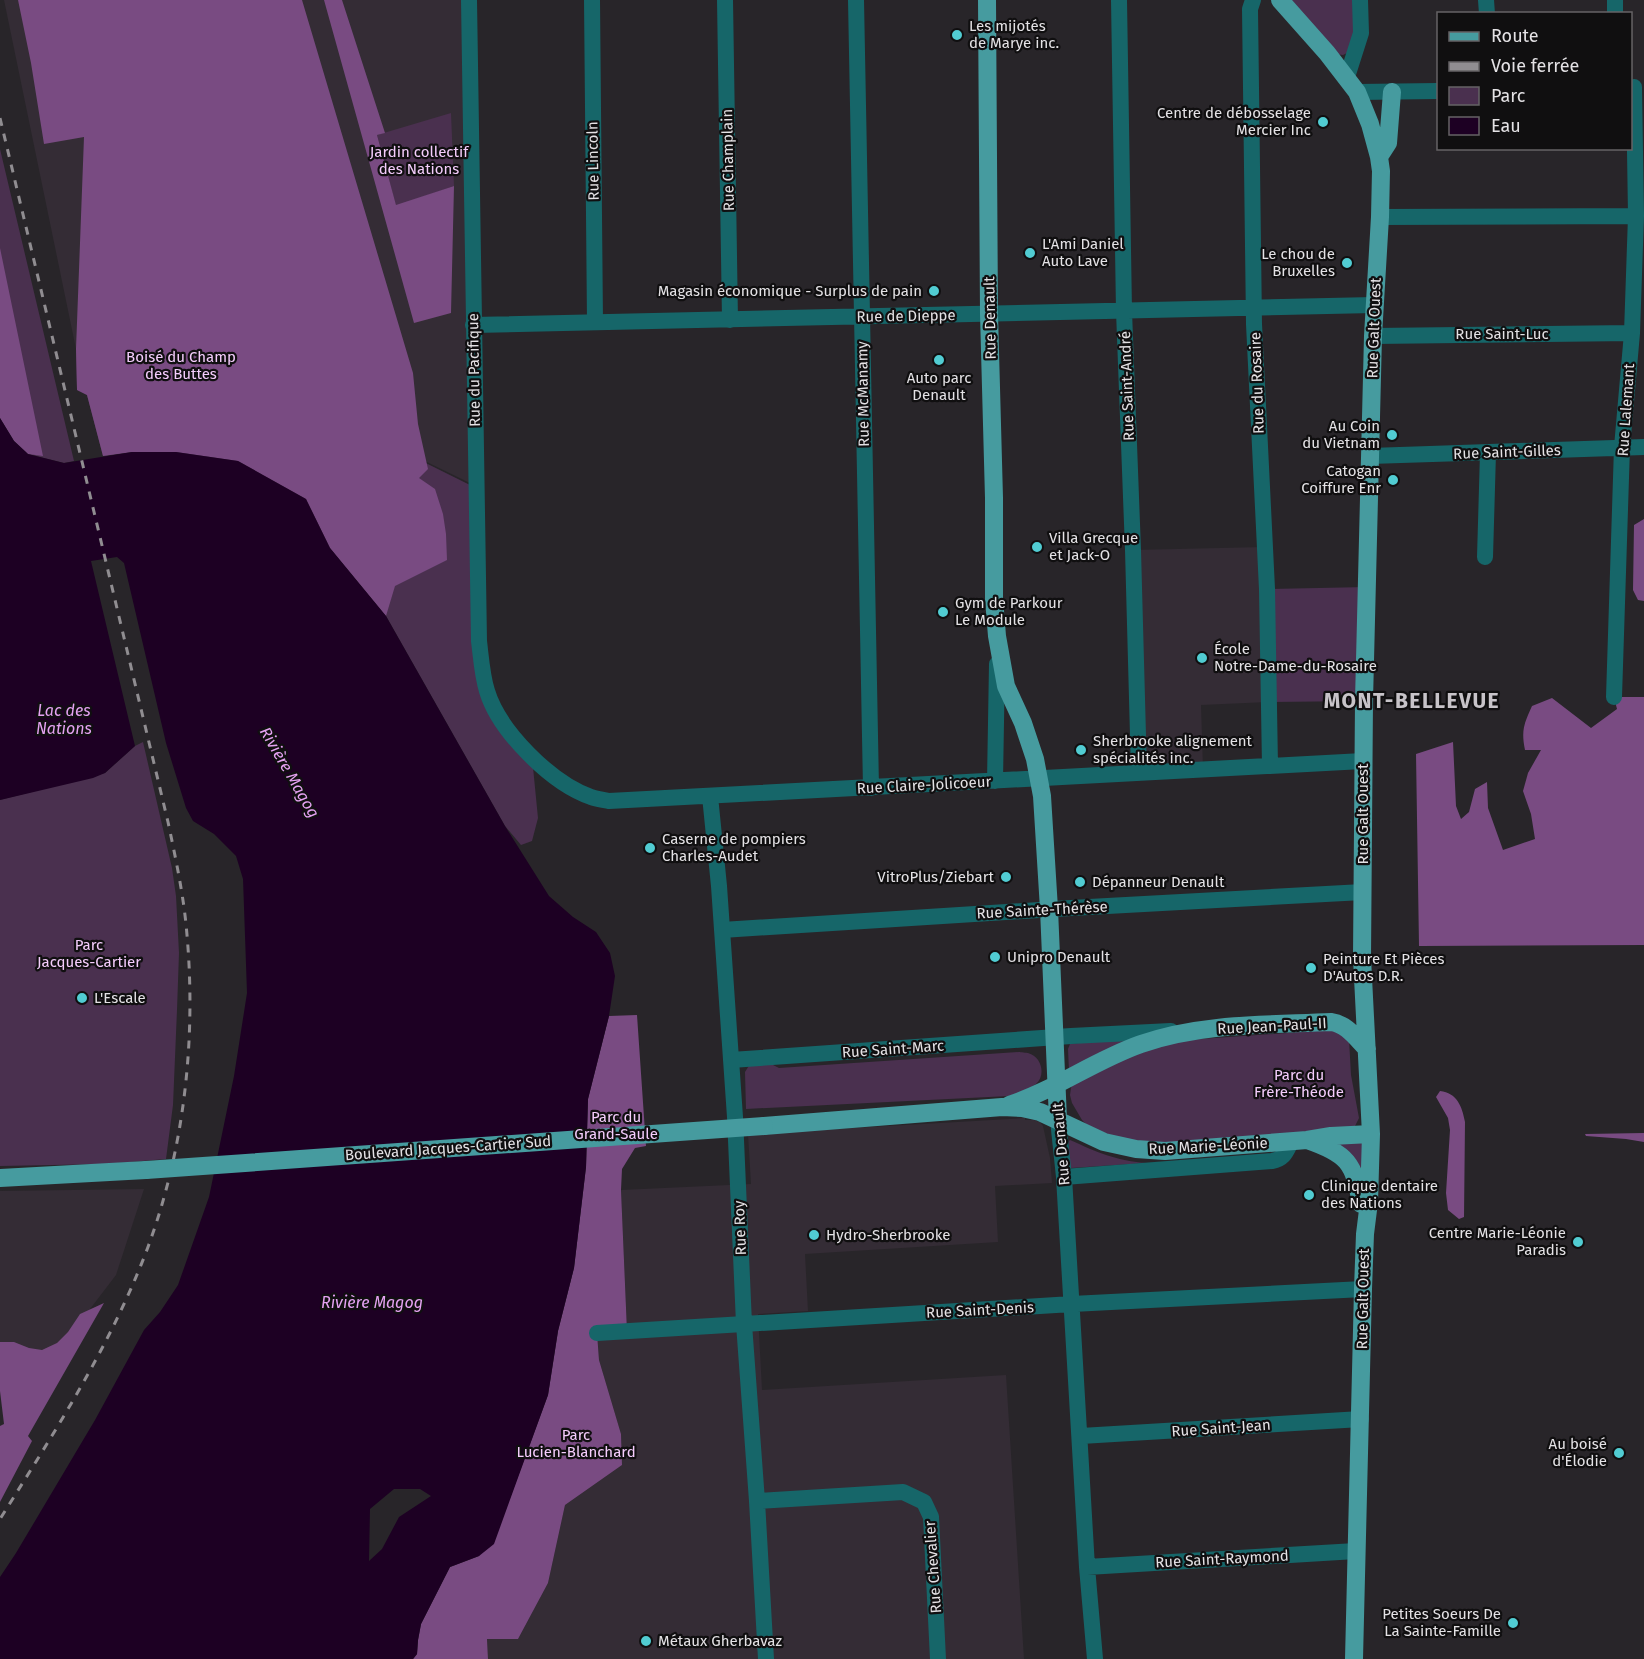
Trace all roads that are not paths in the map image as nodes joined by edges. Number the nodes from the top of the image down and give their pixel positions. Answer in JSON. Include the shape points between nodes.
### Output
{"nodes":[{"id":1,"x":469,"y":0,"type":"edge"},
{"id":2,"x":592,"y":0,"type":"edge"},
{"id":3,"x":725,"y":0,"type":"edge"},
{"id":4,"x":856,"y":0,"type":"edge"},
{"id":5,"x":987,"y":0,"type":"edge"},
{"id":6,"x":1119,"y":0,"type":"edge"},
{"id":7,"x":1253,"y":0,"type":"edge"},
{"id":8,"x":1280,"y":0,"type":"edge"},
{"id":9,"x":1360,"y":0,"type":"edge"},
{"id":10,"x":1355,"y":49,"type":"junction"},
{"id":11,"x":1327,"y":52,"type":"junction"},
{"id":12,"x":1352,"y":84,"type":"junction"},
{"id":13,"x":1636,"y":87,"type":"edge"},
{"id":14,"x":1437,"y":91,"type":"edge"},
{"id":15,"x":1392,"y":92,"type":"junction"},
{"id":16,"x":1379,"y":157,"type":"junction"},
{"id":17,"x":1636,"y":216,"type":"junction"},
{"id":18,"x":1380,"y":217,"type":"junction"},
{"id":19,"x":1374,"y":306,"type":"junction"},
{"id":20,"x":1254,"y":308,"type":"junction"},
{"id":21,"x":1124,"y":311,"type":"junction"},
{"id":22,"x":989,"y":314,"type":"junction"},
{"id":23,"x":862,"y":317,"type":"junction"},
{"id":24,"x":730,"y":320,"type":"junction"},
{"id":25,"x":595,"y":322,"type":"junction"},
{"id":26,"x":473,"y":325,"type":"junction"},
{"id":27,"x":1632,"y":333,"type":"junction"},
{"id":28,"x":1373,"y":336,"type":"junction"},
{"id":29,"x":1622,"y":447,"type":"junction"},
{"id":30,"x":1644,"y":447,"type":"edge"},
{"id":31,"x":1488,"y":453,"type":"junction"},
{"id":32,"x":1370,"y":456,"type":"junction"},
{"id":33,"x":1485,"y":557,"type":"dead end"},
{"id":34,"x":998,"y":636,"type":"junction"},
{"id":35,"x":1614,"y":697,"type":"dead end"},
{"id":36,"x":510,"y":732,"type":"joint"},
{"id":37,"x":1363,"y":761,"type":"junction"},
{"id":38,"x":1270,"y":766,"type":"junction"},
{"id":39,"x":1139,"y":772,"type":"junction"},
{"id":40,"x":1039,"y":778,"type":"junction"},
{"id":41,"x":995,"y":781,"type":"junction"},
{"id":42,"x":871,"y":788,"type":"junction"},
{"id":43,"x":711,"y":796,"type":"junction"},
{"id":44,"x":1363,"y":892,"type":"junction"},
{"id":45,"x":1049,"y":909,"type":"junction"},
{"id":46,"x":722,"y":930,"type":"junction"},
{"id":47,"x":1202,"y":1029,"type":"junction"},
{"id":48,"x":1054,"y":1038,"type":"junction"},
{"id":49,"x":1367,"y":1049,"type":"junction"},
{"id":50,"x":731,"y":1060,"type":"junction"},
{"id":51,"x":1056,"y":1086,"type":"junction"},
{"id":52,"x":1002,"y":1107,"type":"junction"},
{"id":53,"x":1058,"y":1120,"type":"junction"},
{"id":54,"x":1371,"y":1134,"type":"junction"},
{"id":55,"x":1299,"y":1141,"type":"junction"},
{"id":56,"x":1064,"y":1177,"type":"junction"},
{"id":57,"x":0,"y":1178,"type":"edge"},
{"id":58,"x":1365,"y":1234,"type":"junction"},
{"id":59,"x":1363,"y":1289,"type":"junction"},
{"id":60,"x":1072,"y":1304,"type":"junction"},
{"id":61,"x":744,"y":1324,"type":"junction"},
{"id":62,"x":597,"y":1333,"type":"dead end"},
{"id":63,"x":1361,"y":1419,"type":"junction"},
{"id":64,"x":1081,"y":1436,"type":"junction"},
{"id":65,"x":757,"y":1501,"type":"junction"},
{"id":66,"x":1356,"y":1551,"type":"junction"},
{"id":67,"x":1087,"y":1567,"type":"junction"},
{"id":68,"x":766,"y":1659,"type":"edge"},
{"id":69,"x":938,"y":1659,"type":"edge"},
{"id":70,"x":1095,"y":1659,"type":"edge"},
{"id":71,"x":1354,"y":1659,"type":"edge"}],
"edges":[{"from":1,"to":26,"type":"street","name":"Rue du Pacifique"},
{"from":2,"to":25,"type":"street","name":"Rue Lincoln"},
{"from":3,"to":24,"type":"street","name":"Rue Champlain"},
{"from":4,"to":23,"type":"street","name":"Rue McManamy"},
{"from":5,"to":22,"type":"main road","name":"Rue Denault"},
{"from":6,"to":21,"type":"street","name":"Rue Saint-André"},
{"from":7,"to":20,"type":"street","name":"Rue du Rosaire"},
{"from":8,"to":11,"type":"main road","name":"Rue Galt Ouest"},
{"from":9,"to":10,"type":"street","via":[[1361,33]]},
{"from":10,"to":11,"type":"street","via":[[1343,55]]},
{"from":10,"to":12,"type":"street"},
{"from":11,"to":12,"type":"main road","name":"Rue Galt Ouest"},
{"from":12,"to":15,"type":"street"},
{"from":12,"to":16,"type":"main road","name":"Rue Galt Ouest","via":[[1370,124]]},
{"from":13,"to":17,"type":"street","name":"Rue Lalemant"},
{"from":14,"to":15,"type":"street"},
{"from":15,"to":16,"type":"main road","via":[[1388,143]]},
{"from":16,"to":18,"type":"main road","name":"Rue Galt Ouest"},
{"from":17,"to":18,"type":"street"},
{"from":17,"to":27,"type":"street","name":"Rue Lalemant"},
{"from":18,"to":19,"type":"main road","name":"Rue Galt Ouest"},
{"from":19,"to":20,"type":"street","name":"Rue de Dieppe"},
{"from":19,"to":28,"type":"main road","name":"Rue Galt Ouest"},
{"from":20,"to":21,"type":"street","name":"Rue de Dieppe"},
{"from":20,"to":38,"type":"street","name":"Rue du Rosaire","via":[[1267,589]]},
{"from":21,"to":22,"type":"street","name":"Rue de Dieppe"},
{"from":21,"to":39,"type":"street","name":"Rue Saint-André"},
{"from":22,"to":23,"type":"street","name":"Rue de Dieppe"},
{"from":22,"to":34,"type":"main road","name":"Rue Denault"},
{"from":23,"to":24,"type":"street","name":"Rue de Dieppe"},
{"from":23,"to":42,"type":"street","name":"Rue McManamy"},
{"from":24,"to":25,"type":"street","name":"Rue de Dieppe"},
{"from":25,"to":26,"type":"street","name":"Rue de Dieppe"},
{"from":26,"to":36,"type":"street","name":"Rue du Pacifique","via":[[479,640],[486,690]]},
{"from":27,"to":28,"type":"street","name":"Rue Saint-Luc"},
{"from":27,"to":29,"type":"street","name":"Rue Lalemant"},
{"from":28,"to":32,"type":"main road","name":"Rue Galt Ouest"},
{"from":29,"to":30,"type":"street","name":"Rue Saint-Gilles"},
{"from":29,"to":31,"type":"street","name":"Rue Saint-Gilles"},
{"from":29,"to":35,"type":"street","name":"Rue Lalemant"},
{"from":31,"to":32,"type":"street","name":"Rue Saint-Gilles"},
{"from":31,"to":33,"type":"street"},
{"from":32,"to":37,"type":"main road","name":"Rue Galt Ouest"},
{"from":34,"to":40,"type":"main road","name":"Rue Denault","via":[[1006,686],[1029,741]]},
{"from":34,"to":41,"type":"street","name":"Rue Denault"},
{"from":36,"to":43,"type":"street","name":"Rue Claire-Jolicoeur","via":[[540,764],[590,797],[609,801]]},
{"from":37,"to":38,"type":"street","name":"Rue Claire-Jolicoeur"},
{"from":37,"to":44,"type":"main road","name":"Rue Galt Ouest"},
{"from":38,"to":39,"type":"street","name":"Rue Claire-Jolicoeur"},
{"from":39,"to":40,"type":"street","name":"Rue Claire-Jolicoeur"},
{"from":40,"to":41,"type":"street","name":"Rue Claire-Jolicoeur"},
{"from":40,"to":45,"type":"main road","name":"Rue Denault"},
{"from":41,"to":42,"type":"street","name":"Rue Claire-Jolicoeur"},
{"from":42,"to":43,"type":"street","name":"Rue Claire-Jolicoeur"},
{"from":43,"to":46,"type":"street","name":"Rue Roy"},
{"from":44,"to":45,"type":"street","name":"Rue Sainte-Thérèse"},
{"from":44,"to":49,"type":"main road","name":"Rue Galt Ouest"},
{"from":45,"to":46,"type":"street","name":"Rue Sainte-Thérèse"},
{"from":45,"to":48,"type":"main road","name":"Rue Denault"},
{"from":46,"to":50,"type":"street","name":"Rue Roy"},
{"from":47,"to":48,"type":"street","name":"Rue Jean-Paul-II"},
{"from":47,"to":49,"type":"main road","name":"Rue Jean-Paul-II","via":[[1340,1023]]},
{"from":47,"to":51,"type":"main road","name":"Rue Jean-Paul-II","via":[[1140,1044]]},
{"from":48,"to":50,"type":"street","name":"Rue Saint-Marc"},
{"from":48,"to":51,"type":"main road","name":"Rue Denault"},
{"from":49,"to":54,"type":"main road","name":"Rue Galt Ouest"},
{"from":50,"to":61,"type":"street","name":"Rue Roy"},
{"from":51,"to":52,"type":"main road","name":"Boulevard Jacques-Cartier Sud"},
{"from":51,"to":53,"type":"main road","name":"Rue Denault"},
{"from":52,"to":53,"type":"main road","name":"Boulevard Jacques-Cartier Sud","via":[[1040,1112]]},
{"from":52,"to":57,"type":"main road","name":"Boulevard Jacques-Cartier Sud","bridge":true},
{"from":53,"to":55,"type":"main road","name":"Rue Marie-Léonie","via":[[1104,1142],[1150,1151]]},
{"from":53,"to":56,"type":"street","name":"Rue Denault"},
{"from":54,"to":55,"type":"main road","name":"Rue Marie-Léonie"},
{"from":54,"to":58,"type":"main road","name":"Rue Galt Ouest"},
{"from":55,"to":56,"type":"street","name":"Rue Marie-Léonie","via":[[1279,1160]]},
{"from":55,"to":58,"type":"main road","via":[[1335,1152],[1353,1168]]},
{"from":56,"to":60,"type":"street","name":"Rue Denault"},
{"from":58,"to":59,"type":"main road","name":"Rue Galt Ouest"},
{"from":59,"to":60,"type":"street","name":"Rue Saint-Denis"},
{"from":59,"to":63,"type":"main road","name":"Rue Galt Ouest"},
{"from":60,"to":61,"type":"street","name":"Rue Saint-Denis"},
{"from":60,"to":64,"type":"street","name":"Rue Denault"},
{"from":61,"to":62,"type":"street","name":"Rue Saint-Denis"},
{"from":61,"to":65,"type":"street","name":"Rue Roy"},
{"from":63,"to":64,"type":"street","name":"Rue Saint-Jean"},
{"from":63,"to":66,"type":"main road","name":"Rue Galt Ouest"},
{"from":64,"to":67,"type":"street","name":"Rue Denault"},
{"from":65,"to":68,"type":"street","name":"Rue Roy"},
{"from":65,"to":69,"type":"street","name":"Rue Chevalier","via":[[903,1492],[924,1502],[931,1517]]},
{"from":66,"to":67,"type":"street","name":"Rue Saint-Raymond"},
{"from":66,"to":71,"type":"main road","name":"Rue Galt Ouest"},
{"from":67,"to":70,"type":"street","name":"Rue Denault"}]}
